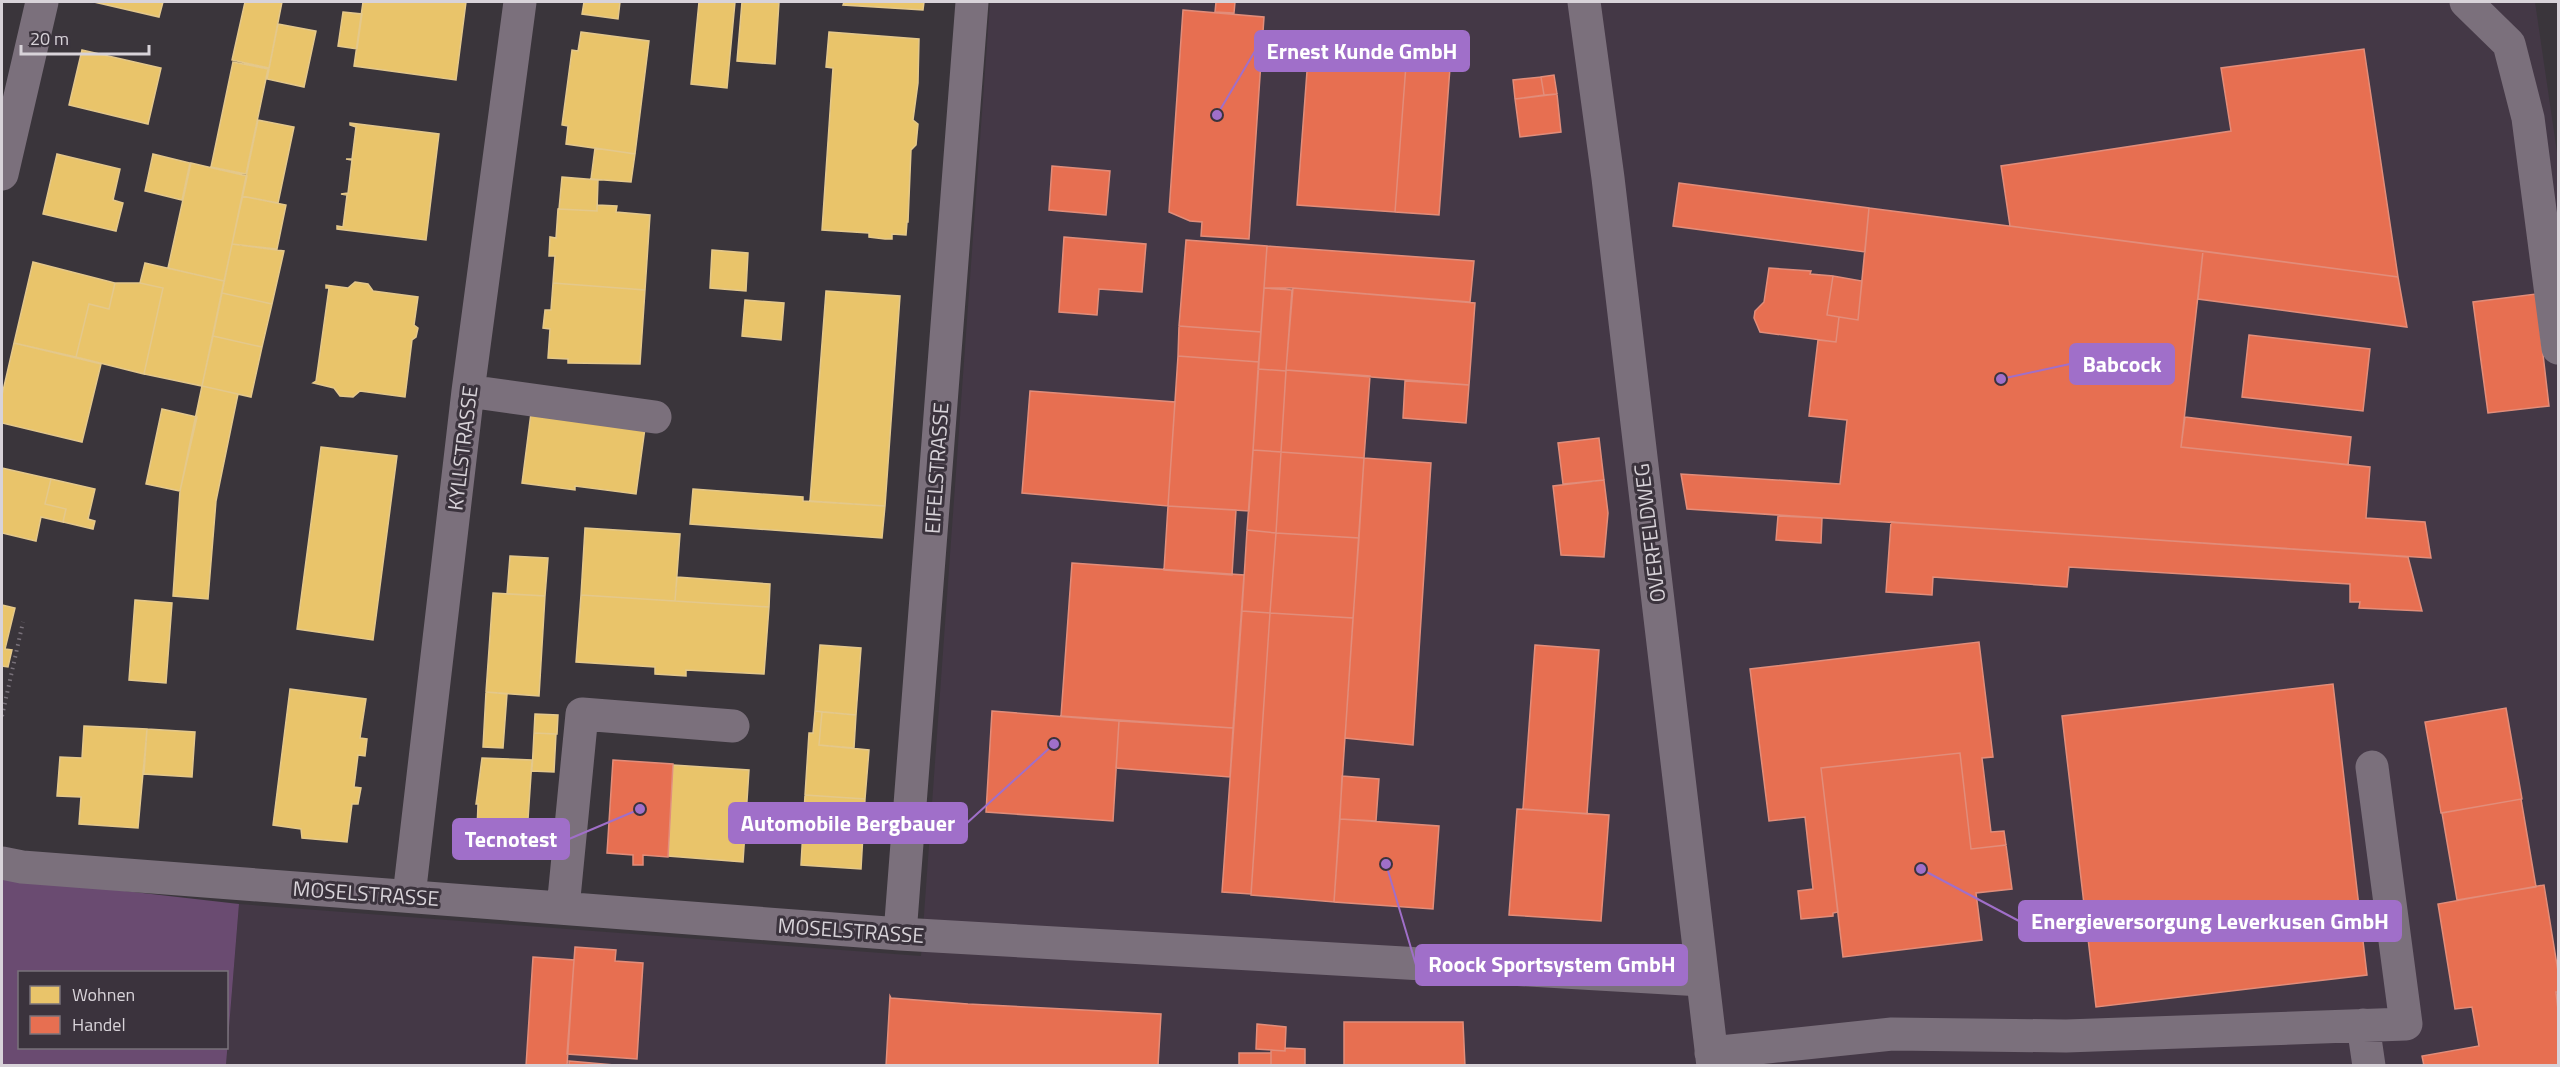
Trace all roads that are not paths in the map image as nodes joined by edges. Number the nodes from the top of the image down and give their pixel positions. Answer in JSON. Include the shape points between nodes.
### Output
{"nodes":[{"id":1,"x":42,"y":2,"type":"edge"},
{"id":2,"x":520,"y":2,"type":"edge"},
{"id":3,"x":972,"y":2,"type":"edge"},
{"id":4,"x":1584,"y":2,"type":"edge"},
{"id":5,"x":2466,"y":2,"type":"edge"},
{"id":6,"x":2,"y":174,"type":"edge"},
{"id":7,"x":2559,"y":348,"type":"edge"},
{"id":8,"x":468,"y":391,"type":"junction"},
{"id":9,"x":655,"y":417,"type":"dead end"},
{"id":10,"x":733,"y":726,"type":"dead end"},
{"id":11,"x":2372,"y":767,"type":"dead end"},
{"id":12,"x":2,"y":863,"type":"edge"},
{"id":13,"x":410,"y":896,"type":"junction"},
{"id":14,"x":563,"y":908,"type":"junction"},
{"id":15,"x":900,"y":934,"type":"junction"},
{"id":16,"x":1702,"y":980,"type":"junction"},
{"id":17,"x":2363,"y":1025,"type":"junction"},
{"id":18,"x":1712,"y":1059,"type":"edge"},
{"id":19,"x":2369,"y":1065,"type":"edge"}],
"edges":[{"from":1,"to":6,"type":"street"},
{"from":2,"to":8,"type":"street","name":"KYLLSTRASSE"},
{"from":3,"to":15,"type":"street","name":"EIFELSTRASSE"},
{"from":4,"to":16,"type":"street","name":"OVERFELDWEG"},
{"from":5,"to":7,"type":"street","via":[[2509,44],[2528,118]]},
{"from":8,"to":9,"type":"street"},
{"from":8,"to":13,"type":"street","name":"KYLLSTRASSE"},
{"from":10,"to":14,"type":"street","via":[[582,714]]},
{"from":11,"to":17,"type":"street","via":[[2406,1024]]},
{"from":12,"to":13,"type":"street","name":"MOSELSTRASSE"},
{"from":13,"to":14,"type":"street","name":"MOSELSTRASSE"},
{"from":14,"to":15,"type":"street","name":"MOSELSTRASSE"},
{"from":15,"to":16,"type":"street","name":"MOSELSTRASSE"},
{"from":16,"to":18,"type":"street","name":"OVERFELDWEG"},
{"from":17,"to":18,"type":"street","via":[[2066,1036],[1892,1034]]},
{"from":17,"to":19,"type":"street"}]}
